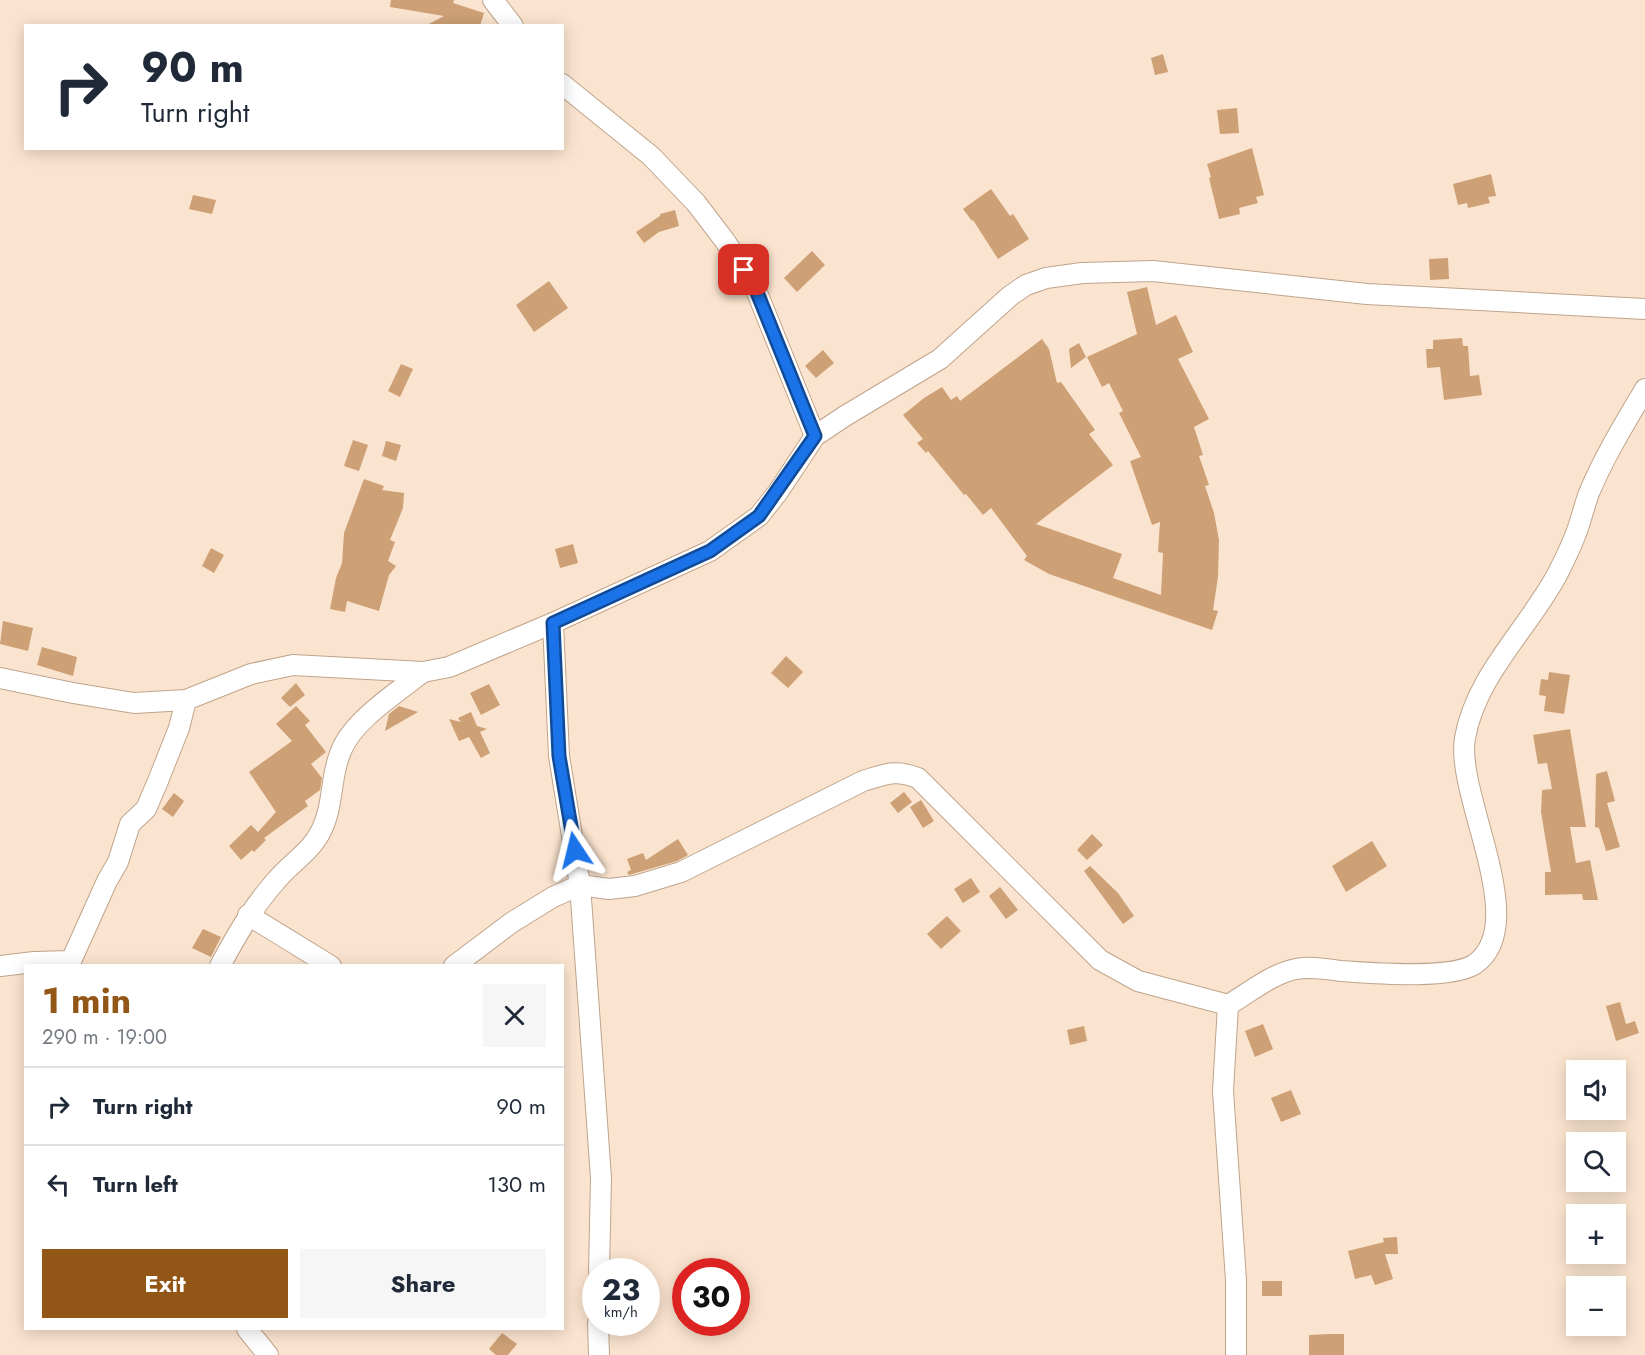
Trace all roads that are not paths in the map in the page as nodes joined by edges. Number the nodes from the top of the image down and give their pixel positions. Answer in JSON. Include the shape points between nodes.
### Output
{"nodes":[{"id":1,"x":493,"y":0,"type":"edge"},
{"id":2,"x":511,"y":24,"type":"edge"},
{"id":3,"x":564,"y":86,"type":"edge"},
{"id":4,"x":1645,"y":309,"type":"edge"},
{"id":5,"x":1645,"y":389,"type":"edge"},
{"id":6,"x":815,"y":436,"type":"junction"},
{"id":7,"x":553,"y":623,"type":"junction"},
{"id":8,"x":423,"y":672,"type":"junction"},
{"id":9,"x":0,"y":678,"type":"edge"},
{"id":10,"x":186,"y":700,"type":"junction"},
{"id":11,"x":580,"y":885,"type":"junction"},
{"id":12,"x":248,"y":915,"type":"junction"},
{"id":13,"x":221,"y":964,"type":"edge"},
{"id":14,"x":328,"y":964,"type":"edge"},
{"id":15,"x":457,"y":964,"type":"edge"},
{"id":16,"x":0,"y":966,"type":"edge"},
{"id":17,"x":1228,"y":1005,"type":"junction"},
{"id":18,"x":599,"y":1258,"type":"edge"},
{"id":19,"x":249,"y":1330,"type":"edge"},
{"id":20,"x":598,"y":1336,"type":"edge"},
{"id":21,"x":268,"y":1355,"type":"edge"},
{"id":22,"x":599,"y":1355,"type":"edge"},
{"id":23,"x":1236,"y":1355,"type":"edge"}],
"edges":[{"from":1,"to":2,"type":"street"},
{"from":3,"to":6,"type":"street","via":[[651,156],[696,202],[724,241],[754,285]]},
{"from":4,"to":6,"type":"street","via":[[1366,294],[1152,271],[1046,278],[1010,296],[940,359]]},
{"from":5,"to":17,"type":"street","via":[[1589,493],[1578,530],[1558,573],[1480,694],[1470,718],[1464,762],[1495,892],[1491,944],[1476,963],[1461,971],[1443,974],[1294,970],[1276,976]]},
{"from":6,"to":7,"type":"street","via":[[759,516],[710,551]]},
{"from":7,"to":8,"type":"street","via":[[449,667]]},
{"from":7,"to":11,"type":"street","via":[[559,756]]},
{"from":8,"to":10,"type":"street","via":[[293,665],[251,674]]},
{"from":8,"to":12,"type":"street","via":[[356,728],[341,750],[321,832]]},
{"from":9,"to":10,"type":"street","via":[[134,703]]},
{"from":10,"to":16,"type":"street","via":[[179,728],[146,809],[130,824],[118,862],[71,961]]},
{"from":11,"to":15,"type":"street","via":[[511,923]]},
{"from":11,"to":17,"type":"street","via":[[609,889],[635,886],[681,872],[863,781],[904,772],[918,778],[1100,960],[1138,981]]},
{"from":11,"to":18,"type":"street","via":[[601,1178]]},
{"from":12,"to":13,"type":"street"},
{"from":12,"to":14,"type":"street"},
{"from":17,"to":23,"type":"street","via":[[1223,1091],[1236,1280]]},
{"from":19,"to":21,"type":"street"},
{"from":20,"to":22,"type":"street"}]}
